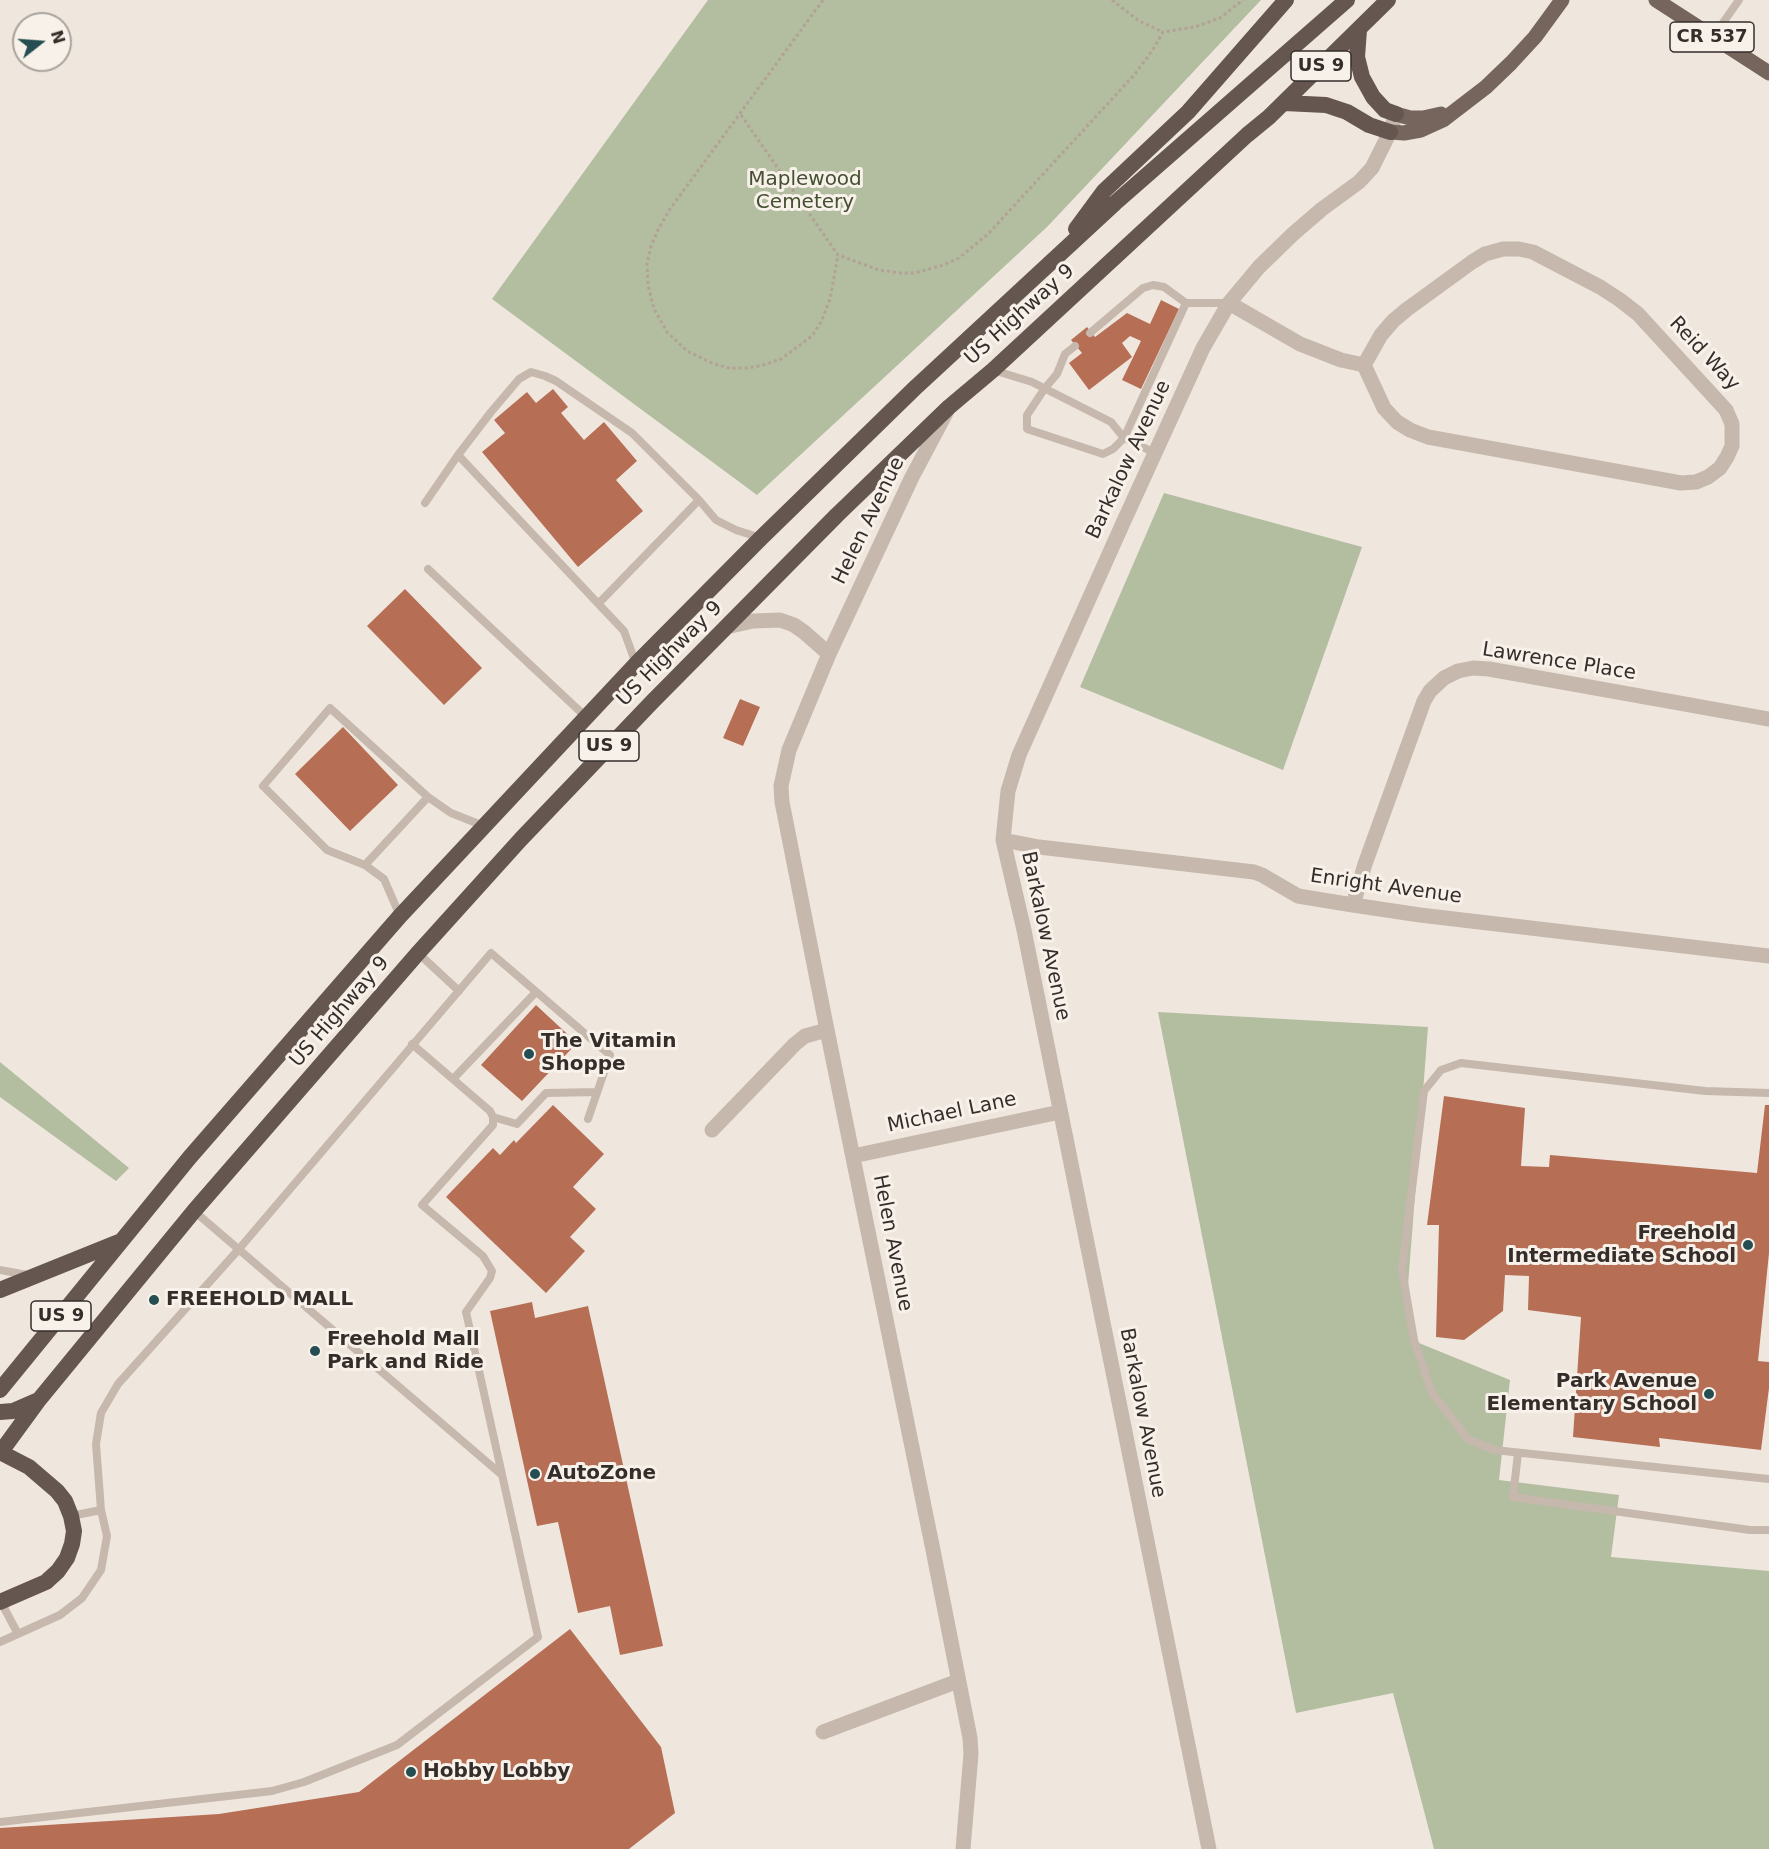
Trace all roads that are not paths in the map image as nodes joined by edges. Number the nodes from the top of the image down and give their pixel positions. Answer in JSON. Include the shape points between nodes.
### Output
{"nodes":[{"id":1,"x":1286,"y":0,"type":"edge"},
{"id":2,"x":1347,"y":0,"type":"edge"},
{"id":3,"x":1388,"y":0,"type":"edge"},
{"id":4,"x":1562,"y":0,"type":"edge"},
{"id":5,"x":1656,"y":0,"type":"edge"},
{"id":6,"x":1739,"y":0,"type":"edge"},
{"id":7,"x":1359,"y":30,"type":"junction"},
{"id":8,"x":1713,"y":37,"type":"junction"},
{"id":9,"x":1769,"y":73,"type":"edge"},
{"id":10,"x":1284,"y":103,"type":"junction"},
{"id":11,"x":1463,"y":105,"type":"junction"},
{"id":12,"x":1396,"y":114,"type":"junction"},
{"id":13,"x":1390,"y":132,"type":"junction"},
{"id":14,"x":1057,"y":255,"type":"junction"},
{"id":15,"x":1186,"y":303,"type":"junction"},
{"id":16,"x":1229,"y":303,"type":"junction"},
{"id":17,"x":1090,"y":333,"type":"dead end"},
{"id":18,"x":1075,"y":346,"type":"dead end"},
{"id":19,"x":1364,"y":365,"type":"junction"},
{"id":20,"x":993,"y":370,"type":"junction"},
{"id":21,"x":1045,"y":388,"type":"junction"},
{"id":22,"x":949,"y":407,"type":"junction"},
{"id":23,"x":1124,"y":438,"type":"junction"},
{"id":24,"x":1155,"y":453,"type":"junction"},
{"id":25,"x":458,"y":455,"type":"junction"},
{"id":26,"x":699,"y":500,"type":"junction"},
{"id":27,"x":425,"y":503,"type":"dead end"},
{"id":28,"x":761,"y":538,"type":"junction"},
{"id":29,"x":428,"y":569,"type":"dead end"},
{"id":30,"x":598,"y":603,"type":"junction"},
{"id":31,"x":726,"y":627,"type":"junction"},
{"id":32,"x":829,"y":654,"type":"junction"},
{"id":33,"x":636,"y":664,"type":"junction"},
{"id":34,"x":586,"y":717,"type":"junction"},
{"id":35,"x":1769,"y":719,"type":"edge"},
{"id":36,"x":428,"y":797,"type":"junction"},
{"id":37,"x":484,"y":826,"type":"junction"},
{"id":38,"x":1003,"y":840,"type":"junction"},
{"id":39,"x":365,"y":865,"type":"junction"},
{"id":40,"x":1353,"y":905,"type":"junction"},
{"id":41,"x":400,"y":916,"type":"junction"},
{"id":42,"x":418,"y":953,"type":"junction"},
{"id":43,"x":1769,"y":956,"type":"edge"},
{"id":44,"x":459,"y":991,"type":"junction"},
{"id":45,"x":536,"y":992,"type":"junction"},
{"id":46,"x":827,"y":1030,"type":"junction"},
{"id":47,"x":412,"y":1044,"type":"junction"},
{"id":48,"x":453,"y":1079,"type":"junction"},
{"id":49,"x":597,"y":1092,"type":"junction"},
{"id":50,"x":1769,"y":1094,"type":"edge"},
{"id":51,"x":1060,"y":1112,"type":"junction"},
{"id":52,"x":493,"y":1117,"type":"junction"},
{"id":53,"x":588,"y":1119,"type":"dead end"},
{"id":54,"x":712,"y":1130,"type":"dead end"},
{"id":55,"x":853,"y":1156,"type":"junction"},
{"id":56,"x":194,"y":1211,"type":"junction"},
{"id":57,"x":121,"y":1241,"type":"junction"},
{"id":58,"x":239,"y":1249,"type":"junction"},
{"id":59,"x":0,"y":1270,"type":"edge"},
{"id":60,"x":33,"y":1276,"type":"junction"},
{"id":61,"x":0,"y":1290,"type":"edge"},
{"id":62,"x":0,"y":1390,"type":"edge"},
{"id":63,"x":38,"y":1401,"type":"junction"},
{"id":64,"x":0,"y":1412,"type":"edge"},
{"id":65,"x":1518,"y":1452,"type":"junction"},
{"id":66,"x":0,"y":1453,"type":"edge"},
{"id":67,"x":502,"y":1475,"type":"junction"},
{"id":68,"x":1769,"y":1479,"type":"edge"},
{"id":69,"x":101,"y":1510,"type":"junction"},
{"id":70,"x":71,"y":1516,"type":"junction"},
{"id":71,"x":1769,"y":1530,"type":"edge"},
{"id":72,"x":0,"y":1602,"type":"edge"},
{"id":73,"x":18,"y":1634,"type":"junction"},
{"id":74,"x":0,"y":1642,"type":"edge"},
{"id":75,"x":958,"y":1681,"type":"junction"},
{"id":76,"x":823,"y":1732,"type":"dead end"},
{"id":77,"x":0,"y":1822,"type":"edge"},
{"id":78,"x":963,"y":1849,"type":"edge"},
{"id":79,"x":1209,"y":1849,"type":"edge"}],
"edges":[{"from":1,"to":14,"type":"highway","via":[[1188,112],[1104,190]]},
{"from":2,"to":14,"type":"highway","name":"US Highway 9","number":"US 9"},
{"from":3,"to":7,"type":"highway","name":"US Highway 9","number":"US 9"},
{"from":4,"to":11,"type":"main road","via":[[1511,63]]},
{"from":5,"to":8,"type":"main road","number":"CR 537"},
{"from":6,"to":8,"type":"lane"},
{"from":7,"to":10,"type":"highway","name":"US Highway 9","number":"US 9"},
{"from":7,"to":12,"type":"highway","via":[[1357,57],[1362,77],[1373,97],[1385,110]]},
{"from":8,"to":9,"type":"main road","number":"CR 537"},
{"from":10,"to":13,"type":"highway","via":[[1326,105]]},
{"from":10,"to":20,"type":"highway","name":"US Highway 9","number":"US 9"},
{"from":11,"to":12,"type":"main road","via":[[1423,118]]},
{"from":11,"to":13,"type":"main road","via":[[1421,130]]},
{"from":12,"to":13,"type":"street","name":"Barkalow Avenue"},
{"from":13,"to":16,"type":"street","name":"Barkalow Avenue","via":[[1372,168],[1359,183],[1293,234]]},
{"from":14,"to":28,"type":"highway","name":"US Highway 9","number":"US 9"},
{"from":15,"to":16,"type":"lane"},
{"from":15,"to":17,"type":"lane","via":[[1164,287],[1143,288]]},
{"from":15,"to":23,"type":"lane"},
{"from":16,"to":19,"type":"street","via":[[1300,344]]},
{"from":16,"to":24,"type":"street","name":"Barkalow Avenue","via":[[1203,348]]},
{"from":18,"to":21,"type":"lane","via":[[1065,354],[1057,374]]},
{"from":19,"to":19,"type":"street","name":"Reid Way","via":[[1384,408],[1403,426],[1428,437],[1681,483],[1708,477],[1720,468],[1732,446],[1732,424],[1726,410],[1638,314],[1600,287],[1533,252],[1503,249],[1472,262],[1393,321]]},
{"from":20,"to":21,"type":"lane"},
{"from":20,"to":22,"type":"highway","name":"US Highway 9","number":"US 9"},
{"from":21,"to":23,"type":"lane","via":[[1111,422]]},
{"from":21,"to":23,"type":"lane","via":[[1027,415],[1027,429],[1103,454]]},
{"from":22,"to":31,"type":"highway","name":"US Highway 9","number":"US 9"},
{"from":22,"to":32,"type":"street","name":"Helen Avenue"},
{"from":23,"to":24,"type":"lane"},
{"from":24,"to":38,"type":"street","name":"Barkalow Avenue","via":[[1019,754],[1008,791]]},
{"from":25,"to":26,"type":"lane","via":[[514,385],[526,374],[537,373],[556,381],[632,433]]},
{"from":25,"to":27,"type":"lane"},
{"from":25,"to":30,"type":"lane"},
{"from":26,"to":28,"type":"lane","via":[[716,520]]},
{"from":26,"to":30,"type":"lane"},
{"from":28,"to":33,"type":"highway","name":"US Highway 9","number":"US 9"},
{"from":29,"to":34,"type":"lane"},
{"from":30,"to":33,"type":"lane","via":[[624,631]]},
{"from":31,"to":32,"type":"street","via":[[780,620],[794,625]]},
{"from":31,"to":42,"type":"highway","name":"US Highway 9","number":"US 9","via":[[521,839]]},
{"from":32,"to":46,"type":"street","name":"Helen Avenue","via":[[789,750],[781,786]]},
{"from":33,"to":34,"type":"highway","name":"US Highway 9","number":"US 9"},
{"from":34,"to":37,"type":"highway","name":"US Highway 9","number":"US 9"},
{"from":35,"to":40,"type":"street","name":"Lawrence Place","via":[[1489,669],[1458,671],[1444,678],[1424,702]]},
{"from":36,"to":37,"type":"lane","via":[[451,813]]},
{"from":36,"to":39,"type":"lane"},
{"from":36,"to":39,"type":"lane","via":[[330,708],[263,786],[327,850]]},
{"from":37,"to":41,"type":"highway","name":"US Highway 9","number":"US 9"},
{"from":38,"to":40,"type":"street","name":"Enright Avenue","via":[[1254,872],[1298,896]]},
{"from":38,"to":51,"type":"street","name":"Barkalow Avenue"},
{"from":39,"to":41,"type":"lane","via":[[384,879]]},
{"from":40,"to":43,"type":"street","name":"Enright Avenue"},
{"from":41,"to":57,"type":"highway","name":"US Highway 9","number":"US 9"},
{"from":42,"to":44,"type":"lane"},
{"from":42,"to":56,"type":"highway","name":"US Highway 9","number":"US 9"},
{"from":44,"to":45,"type":"lane","via":[[490,953]]},
{"from":44,"to":47,"type":"lane"},
{"from":45,"to":48,"type":"lane"},
{"from":45,"to":49,"type":"lane","via":[[610,1055]]},
{"from":46,"to":54,"type":"street","via":[[805,1036],[795,1044]]},
{"from":46,"to":55,"type":"street","name":"Helen Avenue"},
{"from":47,"to":48,"type":"lane"},
{"from":47,"to":58,"type":"lane"},
{"from":48,"to":52,"type":"lane","via":[[490,1110]]},
{"from":49,"to":52,"type":"lane","via":[[546,1093],[517,1124]]},
{"from":49,"to":53,"type":"lane"},
{"from":50,"to":65,"type":"lane","via":[[1705,1091],[1461,1063],[1441,1070],[1424,1091],[1402,1270],[1414,1340],[1432,1393],[1468,1439],[1494,1450]]},
{"from":51,"to":55,"type":"street","name":"Michael Lane"},
{"from":51,"to":79,"type":"street","name":"Barkalow Avenue"},
{"from":52,"to":67,"type":"lane","via":[[493,1125],[422,1204],[483,1256],[492,1271],[466,1312]]},
{"from":55,"to":75,"type":"street","name":"Helen Avenue"},
{"from":56,"to":58,"type":"lane"},
{"from":56,"to":63,"type":"highway","name":"US Highway 9","number":"US 9"},
{"from":57,"to":60,"type":"highway"},
{"from":57,"to":62,"type":"highway","name":"US Highway 9","number":"US 9"},
{"from":58,"to":67,"type":"lane"},
{"from":58,"to":69,"type":"lane","via":[[118,1384],[101,1413],[96,1444]]},
{"from":59,"to":60,"type":"lane"},
{"from":60,"to":61,"type":"highway"},
{"from":63,"to":64,"type":"highway"},
{"from":63,"to":66,"type":"highway","name":"US Highway 9","number":"US 9"},
{"from":65,"to":68,"type":"lane"},
{"from":65,"to":71,"type":"lane","via":[[1513,1497]]},
{"from":66,"to":70,"type":"highway","via":[[29,1467],[57,1491]]},
{"from":67,"to":77,"type":"lane","via":[[538,1637],[397,1745],[272,1791]]},
{"from":69,"to":70,"type":"lane"},
{"from":69,"to":73,"type":"lane","via":[[107,1536],[101,1570],[82,1598],[60,1615]]},
{"from":70,"to":72,"type":"highway","via":[[72,1544],[58,1571],[46,1582]]},
{"from":72,"to":73,"type":"lane"},
{"from":73,"to":74,"type":"lane"},
{"from":75,"to":76,"type":"street"},
{"from":75,"to":78,"type":"street","name":"Helen Avenue","via":[[971,1754]]}]}
